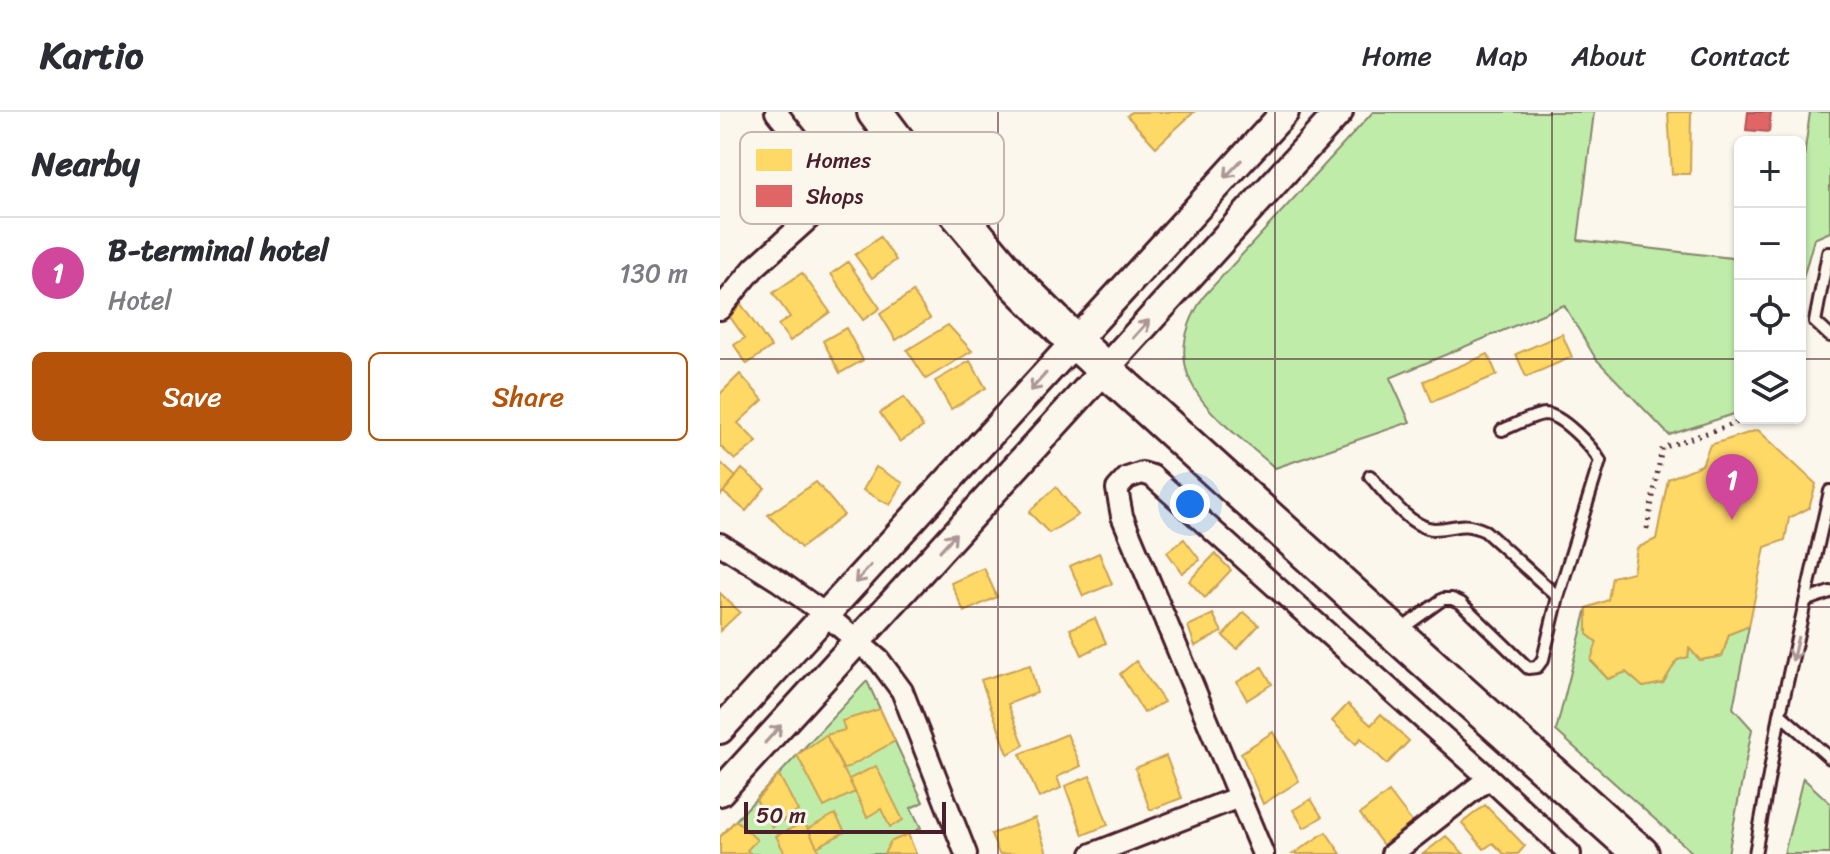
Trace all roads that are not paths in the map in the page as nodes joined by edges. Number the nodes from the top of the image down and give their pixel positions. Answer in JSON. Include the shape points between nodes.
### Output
{"nodes":[{"id":1,"x":776,"y":112,"type":"edge"},
{"id":2,"x":875,"y":112,"type":"edge"},
{"id":3,"x":1285,"y":112,"type":"edge"},
{"id":4,"x":1339,"y":112,"type":"edge"},
{"id":5,"x":792,"y":132,"type":"edge"},
{"id":6,"x":890,"y":132,"type":"edge"},
{"id":7,"x":803,"y":224,"type":"edge"},
{"id":8,"x":966,"y":224,"type":"edge"},
{"id":9,"x":1830,"y":253,"type":"edge"},
{"id":10,"x":720,"y":309,"type":"edge"},
{"id":11,"x":1830,"y":336,"type":"edge"},
{"id":12,"x":1075,"y":342,"type":"junction"},
{"id":13,"x":1105,"y":369,"type":"junction"},
{"id":14,"x":1502,"y":430,"type":"dead end"},
{"id":15,"x":1370,"y":476,"type":"dead end"},
{"id":16,"x":1830,"y":491,"type":"edge"},
{"id":17,"x":720,"y":544,"type":"edge"},
{"id":18,"x":1830,"y":592,"type":"edge"},
{"id":19,"x":1558,"y":597,"type":"junction"},
{"id":20,"x":1807,"y":600,"type":"junction"},
{"id":21,"x":825,"y":614,"type":"junction"},
{"id":22,"x":1396,"y":634,"type":"junction"},
{"id":23,"x":856,"y":642,"type":"junction"},
{"id":24,"x":1780,"y":714,"type":"junction"},
{"id":25,"x":720,"y":730,"type":"edge"},
{"id":26,"x":1830,"y":758,"type":"edge"},
{"id":27,"x":1489,"y":778,"type":"junction"},
{"id":28,"x":720,"y":792,"type":"edge"},
{"id":29,"x":1239,"y":797,"type":"junction"},
{"id":30,"x":966,"y":854,"type":"edge"},
{"id":31,"x":1092,"y":854,"type":"edge"},
{"id":32,"x":1263,"y":854,"type":"edge"},
{"id":33,"x":1392,"y":854,"type":"edge"},
{"id":34,"x":1570,"y":854,"type":"edge"},
{"id":35,"x":1641,"y":854,"type":"edge"},
{"id":36,"x":1755,"y":854,"type":"edge"}],
"edges":[{"from":1,"to":5,"type":"street"},
{"from":2,"to":6,"type":"highway"},
{"from":3,"to":12,"type":"street","one_way":true},
{"from":13,"to":4,"type":"street","one_way":true},
{"from":7,"to":10,"type":"street","via":[[754,268]]},
{"from":8,"to":12,"type":"highway"},
{"from":9,"to":11,"type":"lane","via":[[1815,322]]},
{"from":12,"to":13,"type":"highway"},
{"from":12,"to":21,"type":"street","one_way":true},
{"from":13,"to":22,"type":"highway"},
{"from":23,"to":13,"type":"street","one_way":true},
{"from":14,"to":19,"type":"lane","via":[[1544,414],[1556,417],[1600,461]]},
{"from":15,"to":19,"type":"lane","via":[[1412,521],[1426,528],[1461,524],[1485,531]]},
{"from":16,"to":20,"type":"lane"},
{"from":17,"to":21,"type":"street"},
{"from":18,"to":20,"type":"lane"},
{"from":19,"to":22,"type":"lane","via":[[1537,667],[1528,668],[1452,599],[1443,599]]},
{"from":20,"to":24,"type":"lane","one_way":true},
{"from":21,"to":23,"type":"street"},
{"from":21,"to":25,"type":"street"},
{"from":22,"to":35,"type":"highway"},
{"from":28,"to":23,"type":"street","one_way":true},
{"from":23,"to":30,"type":"street","via":[[879,660],[902,691]]},
{"from":24,"to":26,"type":"lane"},
{"from":24,"to":36,"type":"lane"},
{"from":27,"to":29,"type":"street","via":[[1152,476],[1142,473],[1117,489],[1122,516]]},
{"from":27,"to":33,"type":"street"},
{"from":27,"to":34,"type":"street"},
{"from":29,"to":31,"type":"street"},
{"from":29,"to":32,"type":"street"}]}
